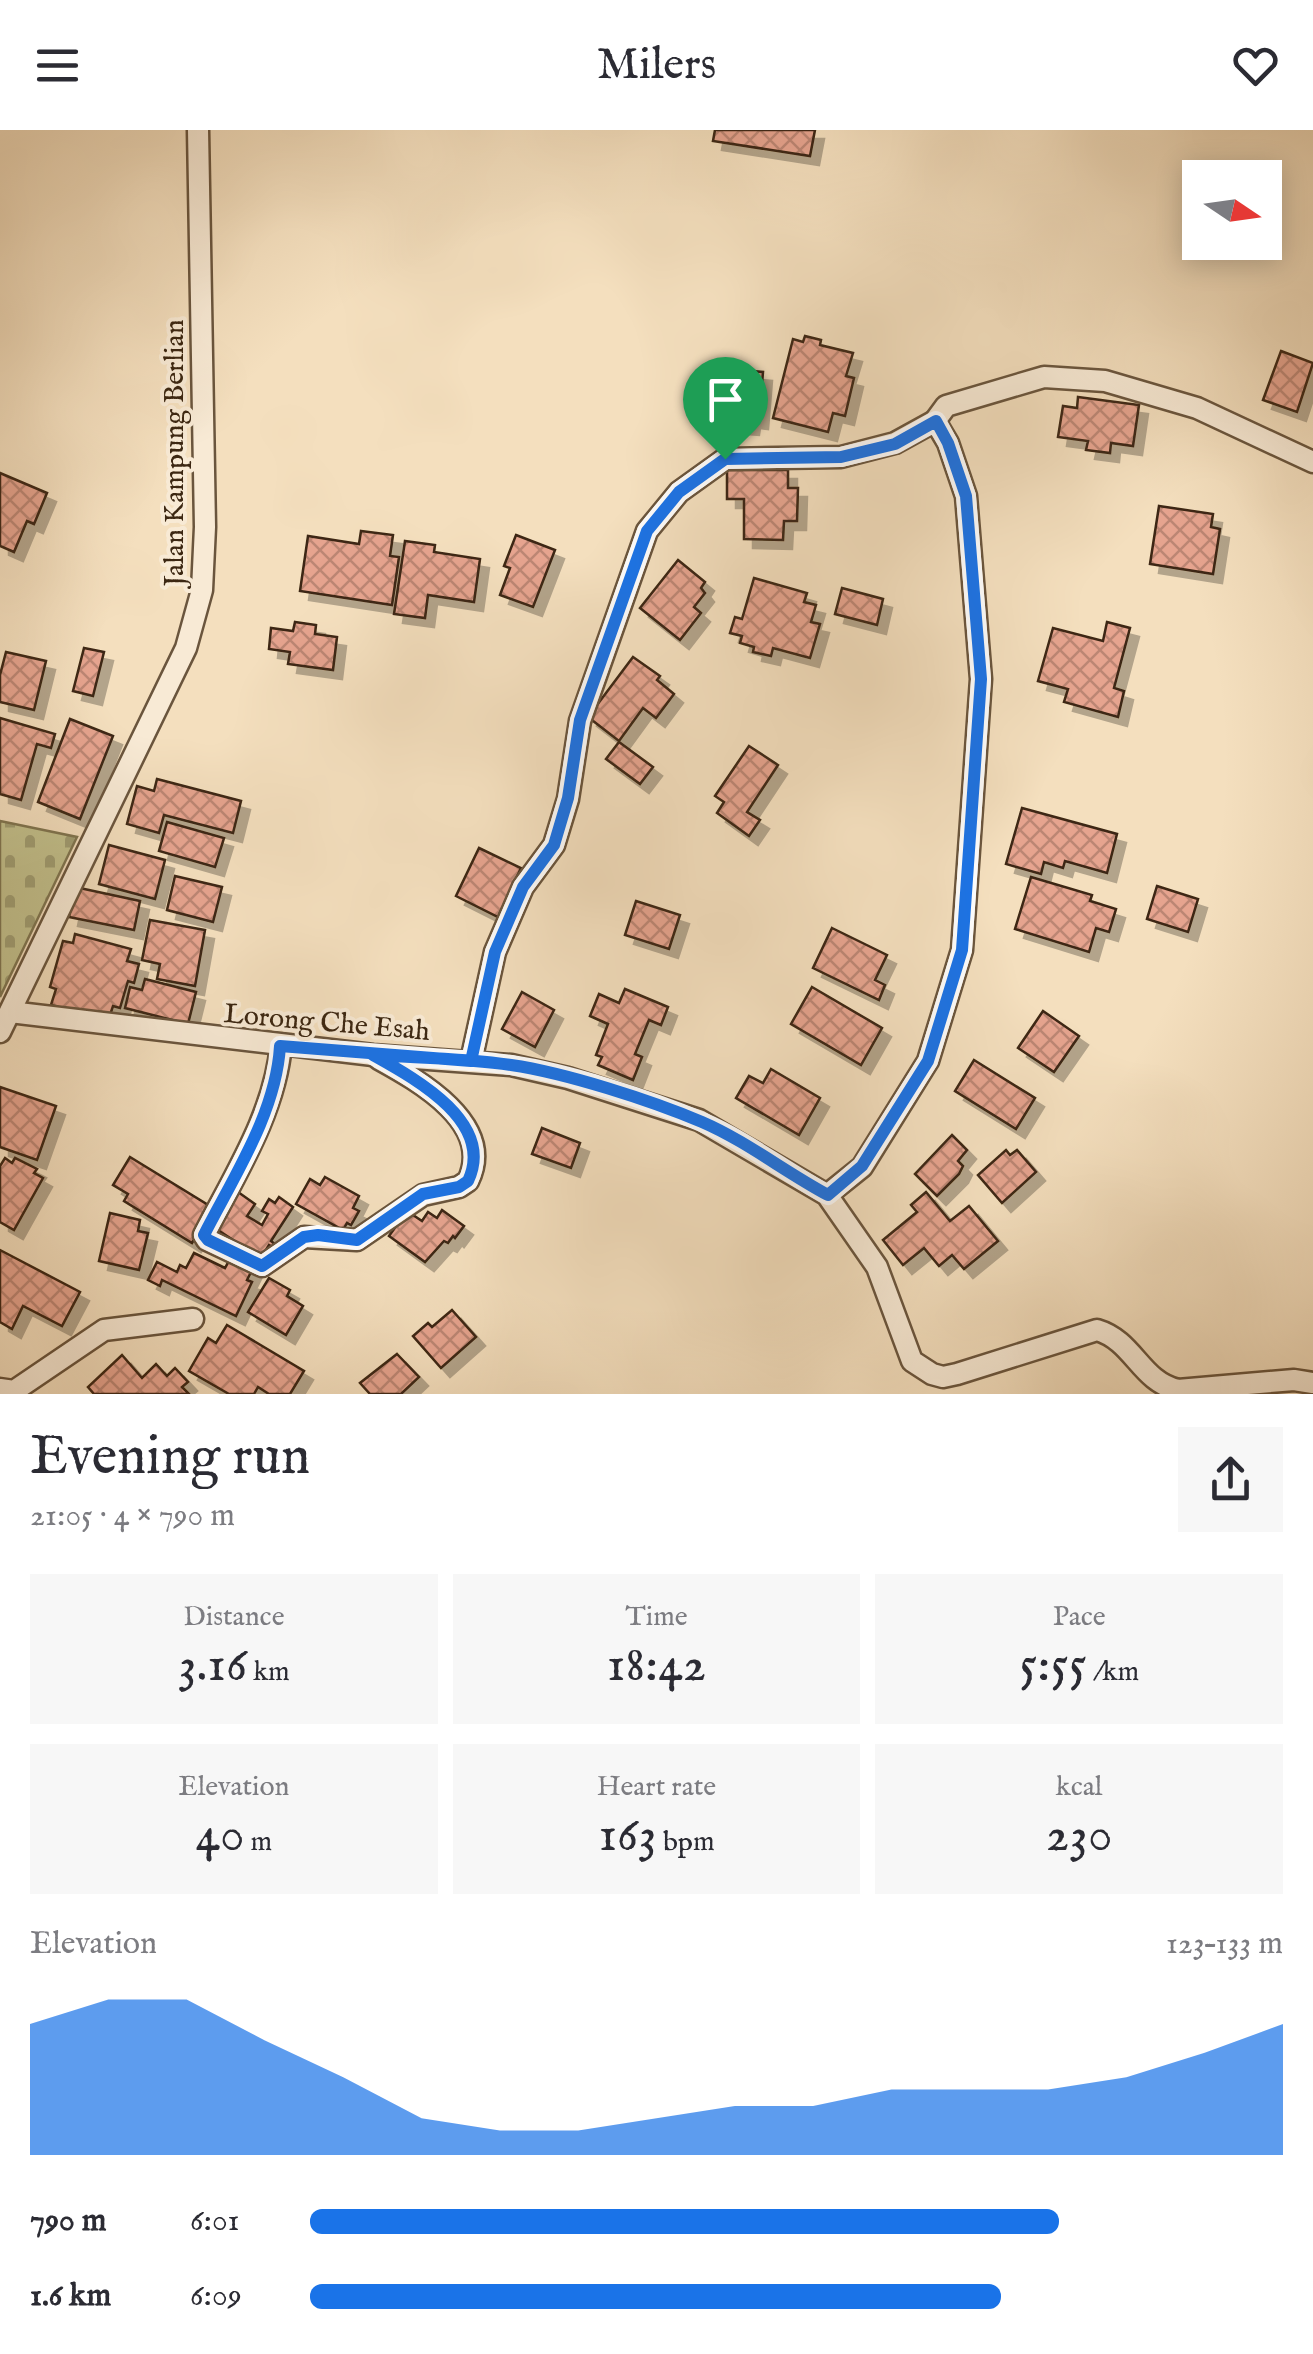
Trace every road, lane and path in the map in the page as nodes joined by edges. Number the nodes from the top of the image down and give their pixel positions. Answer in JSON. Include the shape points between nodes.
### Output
{"nodes":[{"id":1,"x":198,"y":130,"type":"edge"},
{"id":2,"x":936,"y":421,"type":"junction"},
{"id":3,"x":1313,"y":462,"type":"edge"},
{"id":4,"x":10,"y":1012,"type":"junction"},
{"id":5,"x":0,"y":1032,"type":"edge"},
{"id":6,"x":280,"y":1046,"type":"junction"},
{"id":7,"x":373,"y":1055,"type":"junction"},
{"id":8,"x":471,"y":1061,"type":"junction"},
{"id":9,"x":828,"y":1195,"type":"junction"},
{"id":10,"x":193,"y":1319,"type":"dead end"},
{"id":11,"x":1313,"y":1383,"type":"edge"},
{"id":12,"x":0,"y":1389,"type":"edge"}],
"edges":[{"from":1,"to":4,"type":"street","name":"Jalan Kampung Berlian","via":[[202,590],[186,648]]},
{"from":2,"to":3,"type":"street","via":[[946,406],[1044,377],[1105,380],[1197,408]]},
{"from":2,"to":8,"type":"street","via":[[895,444],[841,457],[725,459],[679,492],[647,531],[580,720],[554,845],[523,887],[495,952]]},
{"from":2,"to":9,"type":"street","via":[[966,496],[981,679],[962,950],[928,1061],[862,1166]]},
{"from":4,"to":5,"type":"street","name":"Jalan Kampung Berlian"},
{"from":4,"to":6,"type":"street","name":"Lorong Che Esah"},
{"from":6,"to":7,"type":"street","name":"Lorong Che Esah"},
{"from":6,"to":7,"type":"street","via":[[259,1125],[204,1235],[262,1266],[304,1237],[357,1240],[423,1194],[468,1181],[474,1157],[463,1125],[426,1084]]},
{"from":7,"to":8,"type":"street","name":"Lorong Che Esah"},
{"from":8,"to":9,"type":"street","name":"Lorong Che Esah","via":[[568,1078],[698,1120]]},
{"from":9,"to":11,"type":"street","name":"Lorong Che Esah","via":[[877,1267],[912,1361],[932,1374],[957,1374],[1097,1330],[1123,1342],[1149,1378],[1178,1390]]},
{"from":10,"to":12,"type":"street","via":[[104,1330],[14,1391]]}]}
